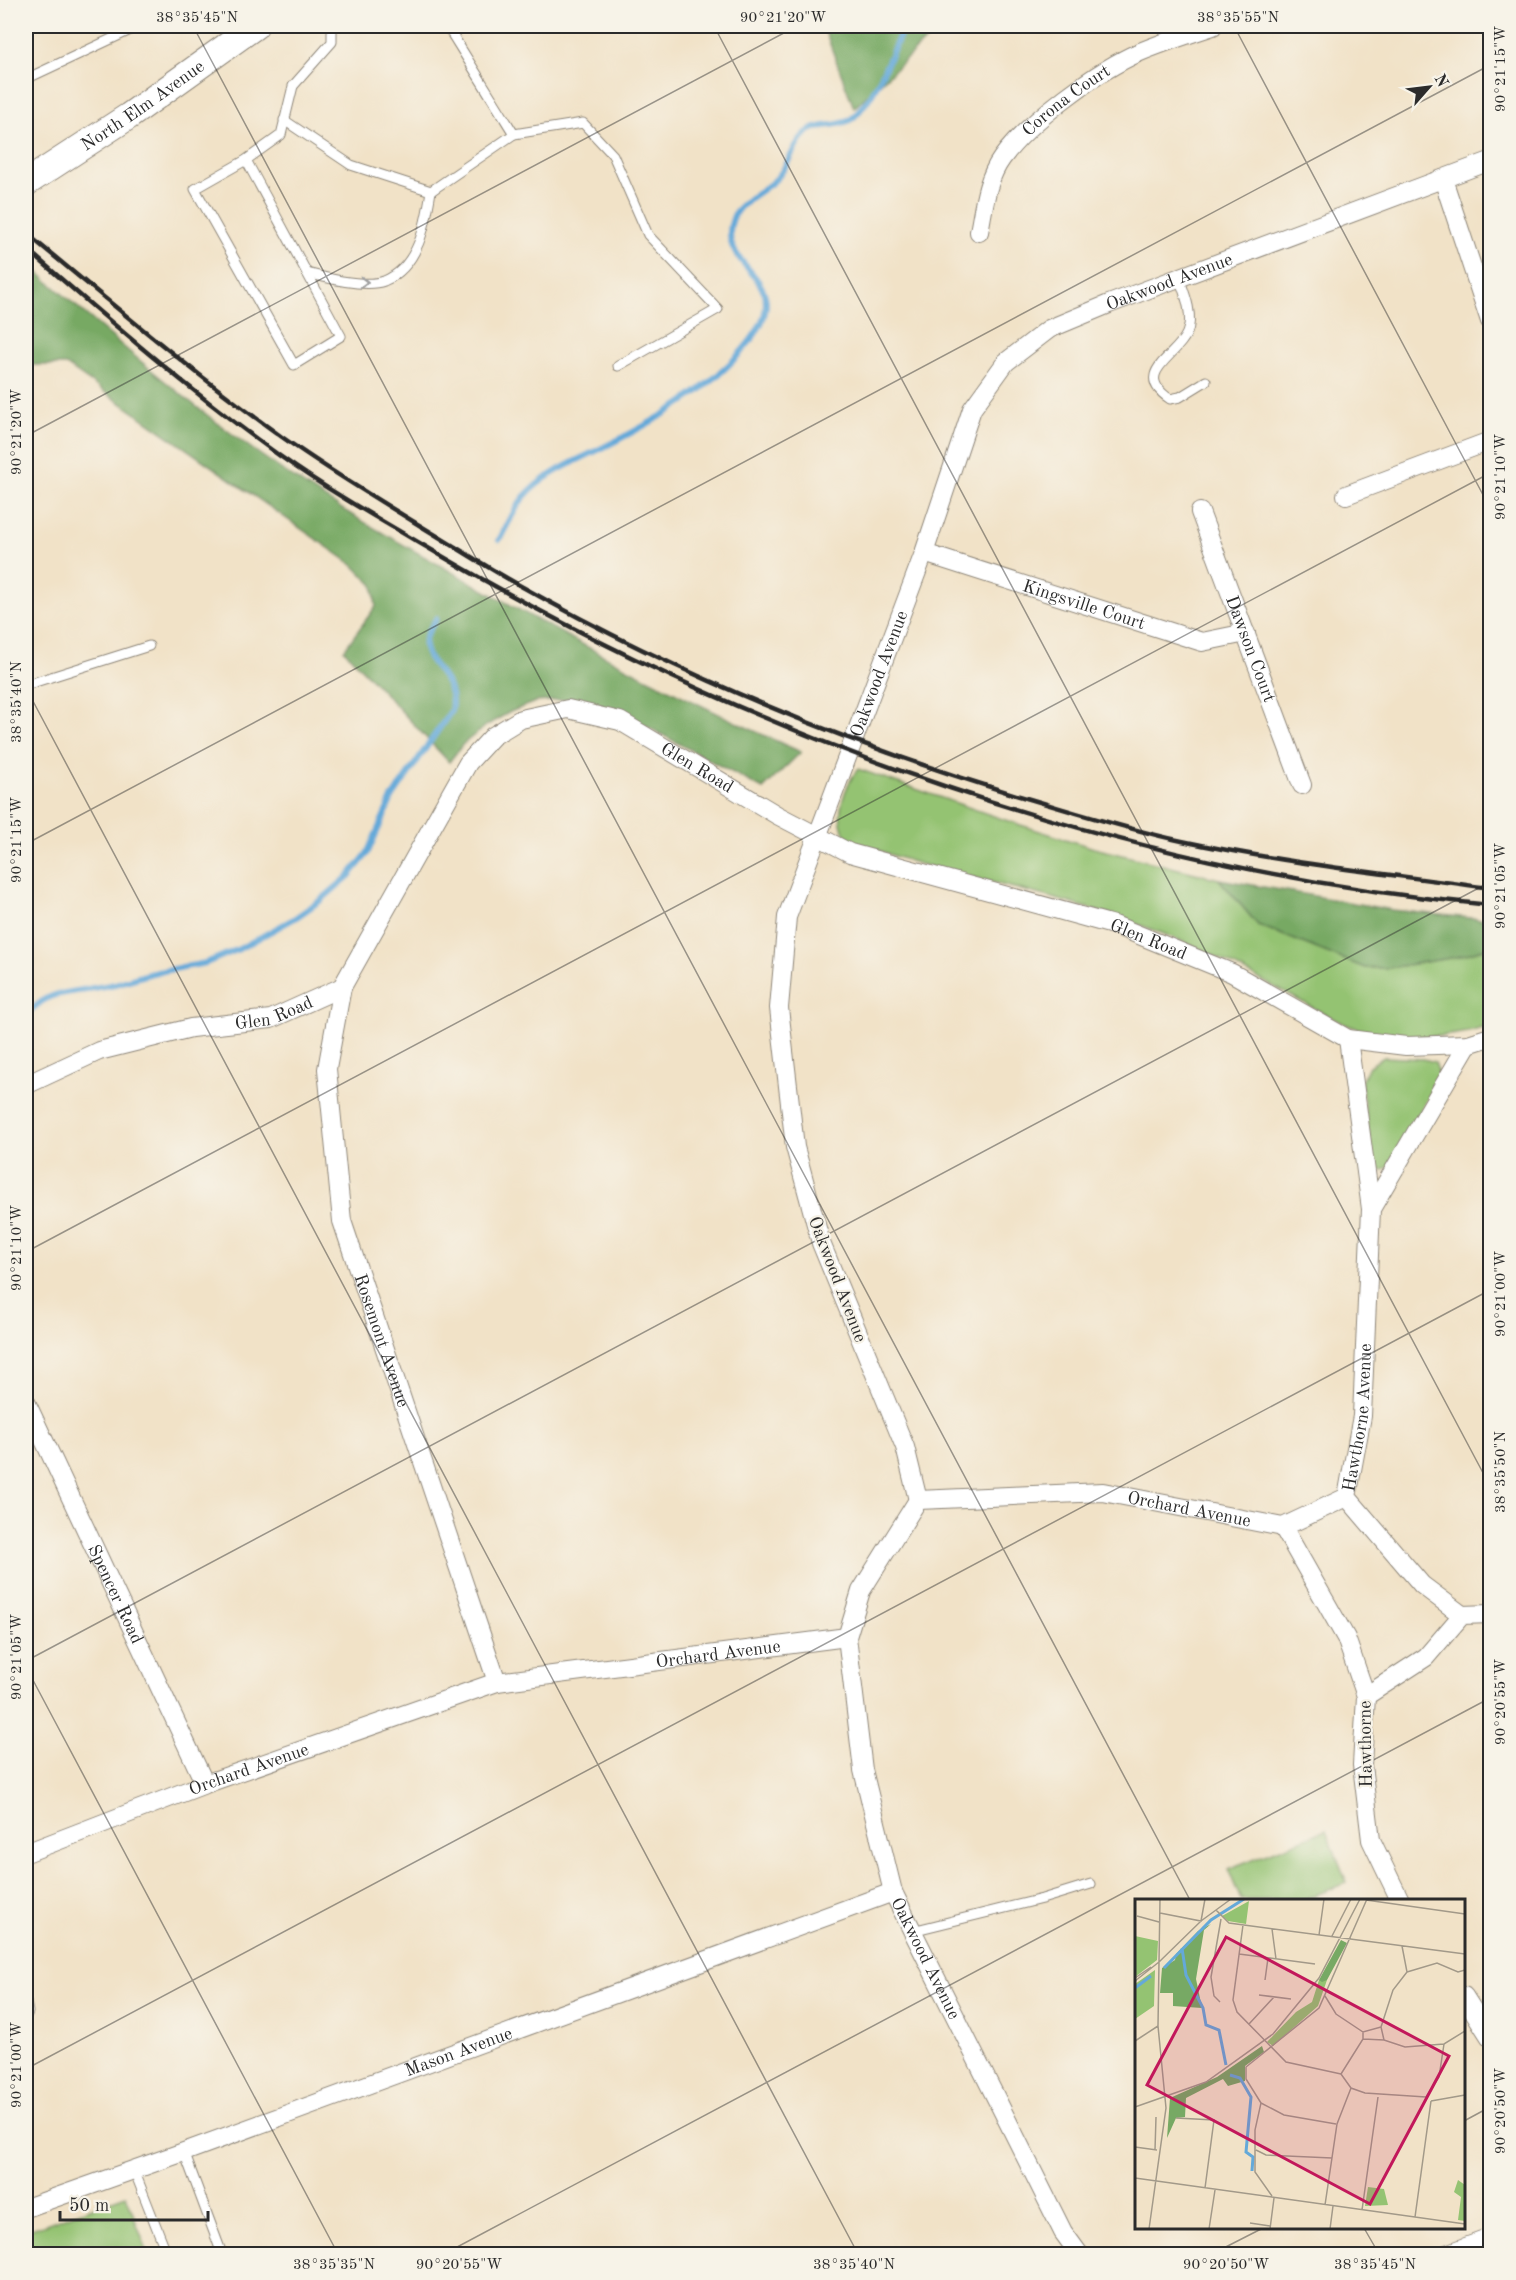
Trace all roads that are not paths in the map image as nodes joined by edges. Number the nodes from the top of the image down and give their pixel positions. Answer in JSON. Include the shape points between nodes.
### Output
{"nodes":[{"id":1,"x":139,"y":26,"type":"edge"},
{"id":2,"x":255,"y":26,"type":"edge"},
{"id":3,"x":332,"y":26,"type":"edge"},
{"id":4,"x":447,"y":26,"type":"edge"},
{"id":5,"x":1213,"y":26,"type":"edge"},
{"id":6,"x":26,"y":79,"type":"edge"},
{"id":7,"x":285,"y":120,"type":"junction"},
{"id":8,"x":514,"y":134,"type":"junction"},
{"id":9,"x":246,"y":160,"type":"junction"},
{"id":10,"x":1491,"y":161,"type":"edge"},
{"id":11,"x":1443,"y":179,"type":"junction"},
{"id":12,"x":26,"y":183,"type":"edge"},
{"id":13,"x":431,"y":191,"type":"junction"},
{"id":14,"x":979,"y":232,"type":"dead end"},
{"id":15,"x":307,"y":273,"type":"junction"},
{"id":16,"x":1179,"y":278,"type":"junction"},
{"id":17,"x":1491,"y":321,"type":"edge"},
{"id":18,"x":618,"y":366,"type":"dead end"},
{"id":19,"x":1206,"y":381,"type":"dead end"},
{"id":20,"x":1491,"y":441,"type":"edge"},
{"id":21,"x":1347,"y":495,"type":"dead end"},
{"id":22,"x":1200,"y":512,"type":"dead end"},
{"id":23,"x":924,"y":553,"type":"junction"},
{"id":24,"x":1246,"y":633,"type":"junction"},
{"id":25,"x":149,"y":646,"type":"dead end"},
{"id":26,"x":26,"y":683,"type":"edge"},
{"id":27,"x":1302,"y":785,"type":"dead end"},
{"id":28,"x":818,"y":837,"type":"junction"},
{"id":29,"x":342,"y":987,"type":"junction"},
{"id":30,"x":1491,"y":1036,"type":"edge"},
{"id":31,"x":1348,"y":1039,"type":"junction"},
{"id":32,"x":1468,"y":1044,"type":"junction"},
{"id":33,"x":26,"y":1085,"type":"edge"},
{"id":34,"x":1371,"y":1209,"type":"junction"},
{"id":35,"x":26,"y":1402,"type":"edge"},
{"id":36,"x":1347,"y":1497,"type":"junction"},
{"id":37,"x":918,"y":1500,"type":"junction"},
{"id":38,"x":1283,"y":1527,"type":"junction"},
{"id":39,"x":1491,"y":1614,"type":"edge"},
{"id":40,"x":1462,"y":1615,"type":"junction"},
{"id":41,"x":847,"y":1637,"type":"junction"},
{"id":42,"x":497,"y":1682,"type":"junction"},
{"id":43,"x":1366,"y":1696,"type":"junction"},
{"id":44,"x":205,"y":1784,"type":"junction"},
{"id":45,"x":26,"y":1853,"type":"edge"},
{"id":46,"x":1091,"y":1884,"type":"dead end"},
{"id":47,"x":893,"y":1892,"type":"junction"},
{"id":48,"x":1400,"y":1899,"type":"edge"},
{"id":49,"x":912,"y":1931,"type":"junction"},
{"id":50,"x":1465,"y":1998,"type":"edge"},
{"id":51,"x":26,"y":2002,"type":"edge"},
{"id":52,"x":26,"y":2016,"type":"edge"},
{"id":53,"x":1491,"y":2037,"type":"edge"},
{"id":54,"x":184,"y":2152,"type":"junction"},
{"id":55,"x":134,"y":2170,"type":"junction"},
{"id":56,"x":26,"y":2208,"type":"edge"},
{"id":57,"x":1491,"y":2238,"type":"edge"},
{"id":58,"x":167,"y":2254,"type":"edge"},
{"id":59,"x":222,"y":2254,"type":"edge"},
{"id":60,"x":1079,"y":2254,"type":"edge"},
{"id":61,"x":1447,"y":2254,"type":"edge"}],
"edges":[{"from":1,"to":6,"type":"lane"},
{"from":2,"to":12,"type":"main road","name":"North Elm Avenue"},
{"from":3,"to":7,"type":"lane","via":[[332,42],[292,86]]},
{"from":4,"to":8,"type":"lane"},
{"from":5,"to":14,"type":"street","name":"Corona Court","via":[[1137,53],[1087,82],[1028,130],[1001,159],[991,179]]},
{"from":7,"to":9,"type":"lane","via":[[281,135]]},
{"from":7,"to":13,"type":"lane","via":[[351,165]]},
{"from":8,"to":13,"type":"lane"},
{"from":8,"to":18,"type":"lane","via":[[583,123],[613,155],[648,235],[718,309]]},
{"from":9,"to":15,"type":"lane"},
{"from":9,"to":15,"type":"lane","via":[[195,189],[294,364],[341,336]]},
{"from":10,"to":11,"type":"street","name":"Oakwood Avenue"},
{"from":11,"to":16,"type":"street","name":"Oakwood Avenue"},
{"from":11,"to":17,"type":"street"},
{"from":15,"to":13,"type":"lane","one_way":true,"via":[[365,283],[384,281],[414,254]]},
{"from":16,"to":19,"type":"lane","via":[[1190,319],[1187,334],[1156,369],[1154,378],[1159,392],[1170,399]]},
{"from":16,"to":23,"type":"street","name":"Oakwood Avenue","via":[[1049,329],[1006,362],[972,409]]},
{"from":20,"to":21,"type":"street"},
{"from":22,"to":24,"type":"street","name":"Dawson Court"},
{"from":23,"to":24,"type":"street","name":"Kingsville Court","via":[[1202,642]]},
{"from":23,"to":28,"type":"street","name":"Oakwood Avenue"},
{"from":24,"to":27,"type":"street","name":"Dawson Court"},
{"from":25,"to":26,"type":"lane"},
{"from":28,"to":29,"type":"street","name":"Glen Road","via":[[620,721],[568,709],[521,719],[493,736],[468,763]]},
{"from":28,"to":31,"type":"street","name":"Glen Road","via":[[850,853],[1117,926],[1232,973]]},
{"from":28,"to":37,"type":"street","name":"Oakwood Avenue","via":[[787,917],[779,1008],[795,1147],[821,1243],[905,1447]]},
{"from":29,"to":33,"type":"street","name":"Glen Road","via":[[271,1019],[191,1028],[99,1052]]},
{"from":29,"to":42,"type":"street","name":"Rosemont Avenue","via":[[327,1069],[342,1221]]},
{"from":30,"to":32,"type":"street","name":"Glen Road"},
{"from":31,"to":32,"type":"street","name":"Glen Road","via":[[1406,1046]]},
{"from":31,"to":34,"type":"street","name":"Hawthorne Avenue"},
{"from":32,"to":34,"type":"street","name":"Hawthorne Avenue"},
{"from":34,"to":36,"type":"street","name":"Hawthorne Avenue","via":[[1362,1416]]},
{"from":35,"to":44,"type":"street","name":"Spencer Road"},
{"from":36,"to":38,"type":"street"},
{"from":36,"to":40,"type":"street","name":"Hawthorne Avenue","via":[[1422,1585]]},
{"from":37,"to":38,"type":"street","name":"Orchard Avenue","via":[[1103,1492]]},
{"from":37,"to":41,"type":"street","via":[[861,1591]]},
{"from":38,"to":43,"type":"street","name":"Hawthorne","via":[[1346,1638]]},
{"from":39,"to":40,"type":"street"},
{"from":40,"to":43,"type":"street","via":[[1426,1657]]},
{"from":41,"to":42,"type":"street","name":"Orchard Avenue"},
{"from":41,"to":47,"type":"street","name":"Oakwood Avenue","via":[[863,1770]]},
{"from":42,"to":44,"type":"street","name":"Orchard Avenue"},
{"from":43,"to":48,"type":"street","name":"Hawthorne","via":[[1362,1765],[1371,1840]]},
{"from":44,"to":45,"type":"street","name":"Orchard Avenue"},
{"from":46,"to":49,"type":"lane"},
{"from":47,"to":49,"type":"street","name":"Oakwood Avenue"},
{"from":47,"to":54,"type":"street","name":"Mason Avenue"},
{"from":49,"to":60,"type":"street","name":"Oakwood Avenue","via":[[1063,2232]]},
{"from":50,"to":53,"type":"street"},
{"from":51,"to":52,"type":"lane"},
{"from":54,"to":55,"type":"street","name":"Mason Avenue"},
{"from":54,"to":59,"type":"lane"},
{"from":55,"to":56,"type":"street","name":"Mason Avenue"},
{"from":55,"to":58,"type":"lane"},
{"from":57,"to":61,"type":"street"}]}
